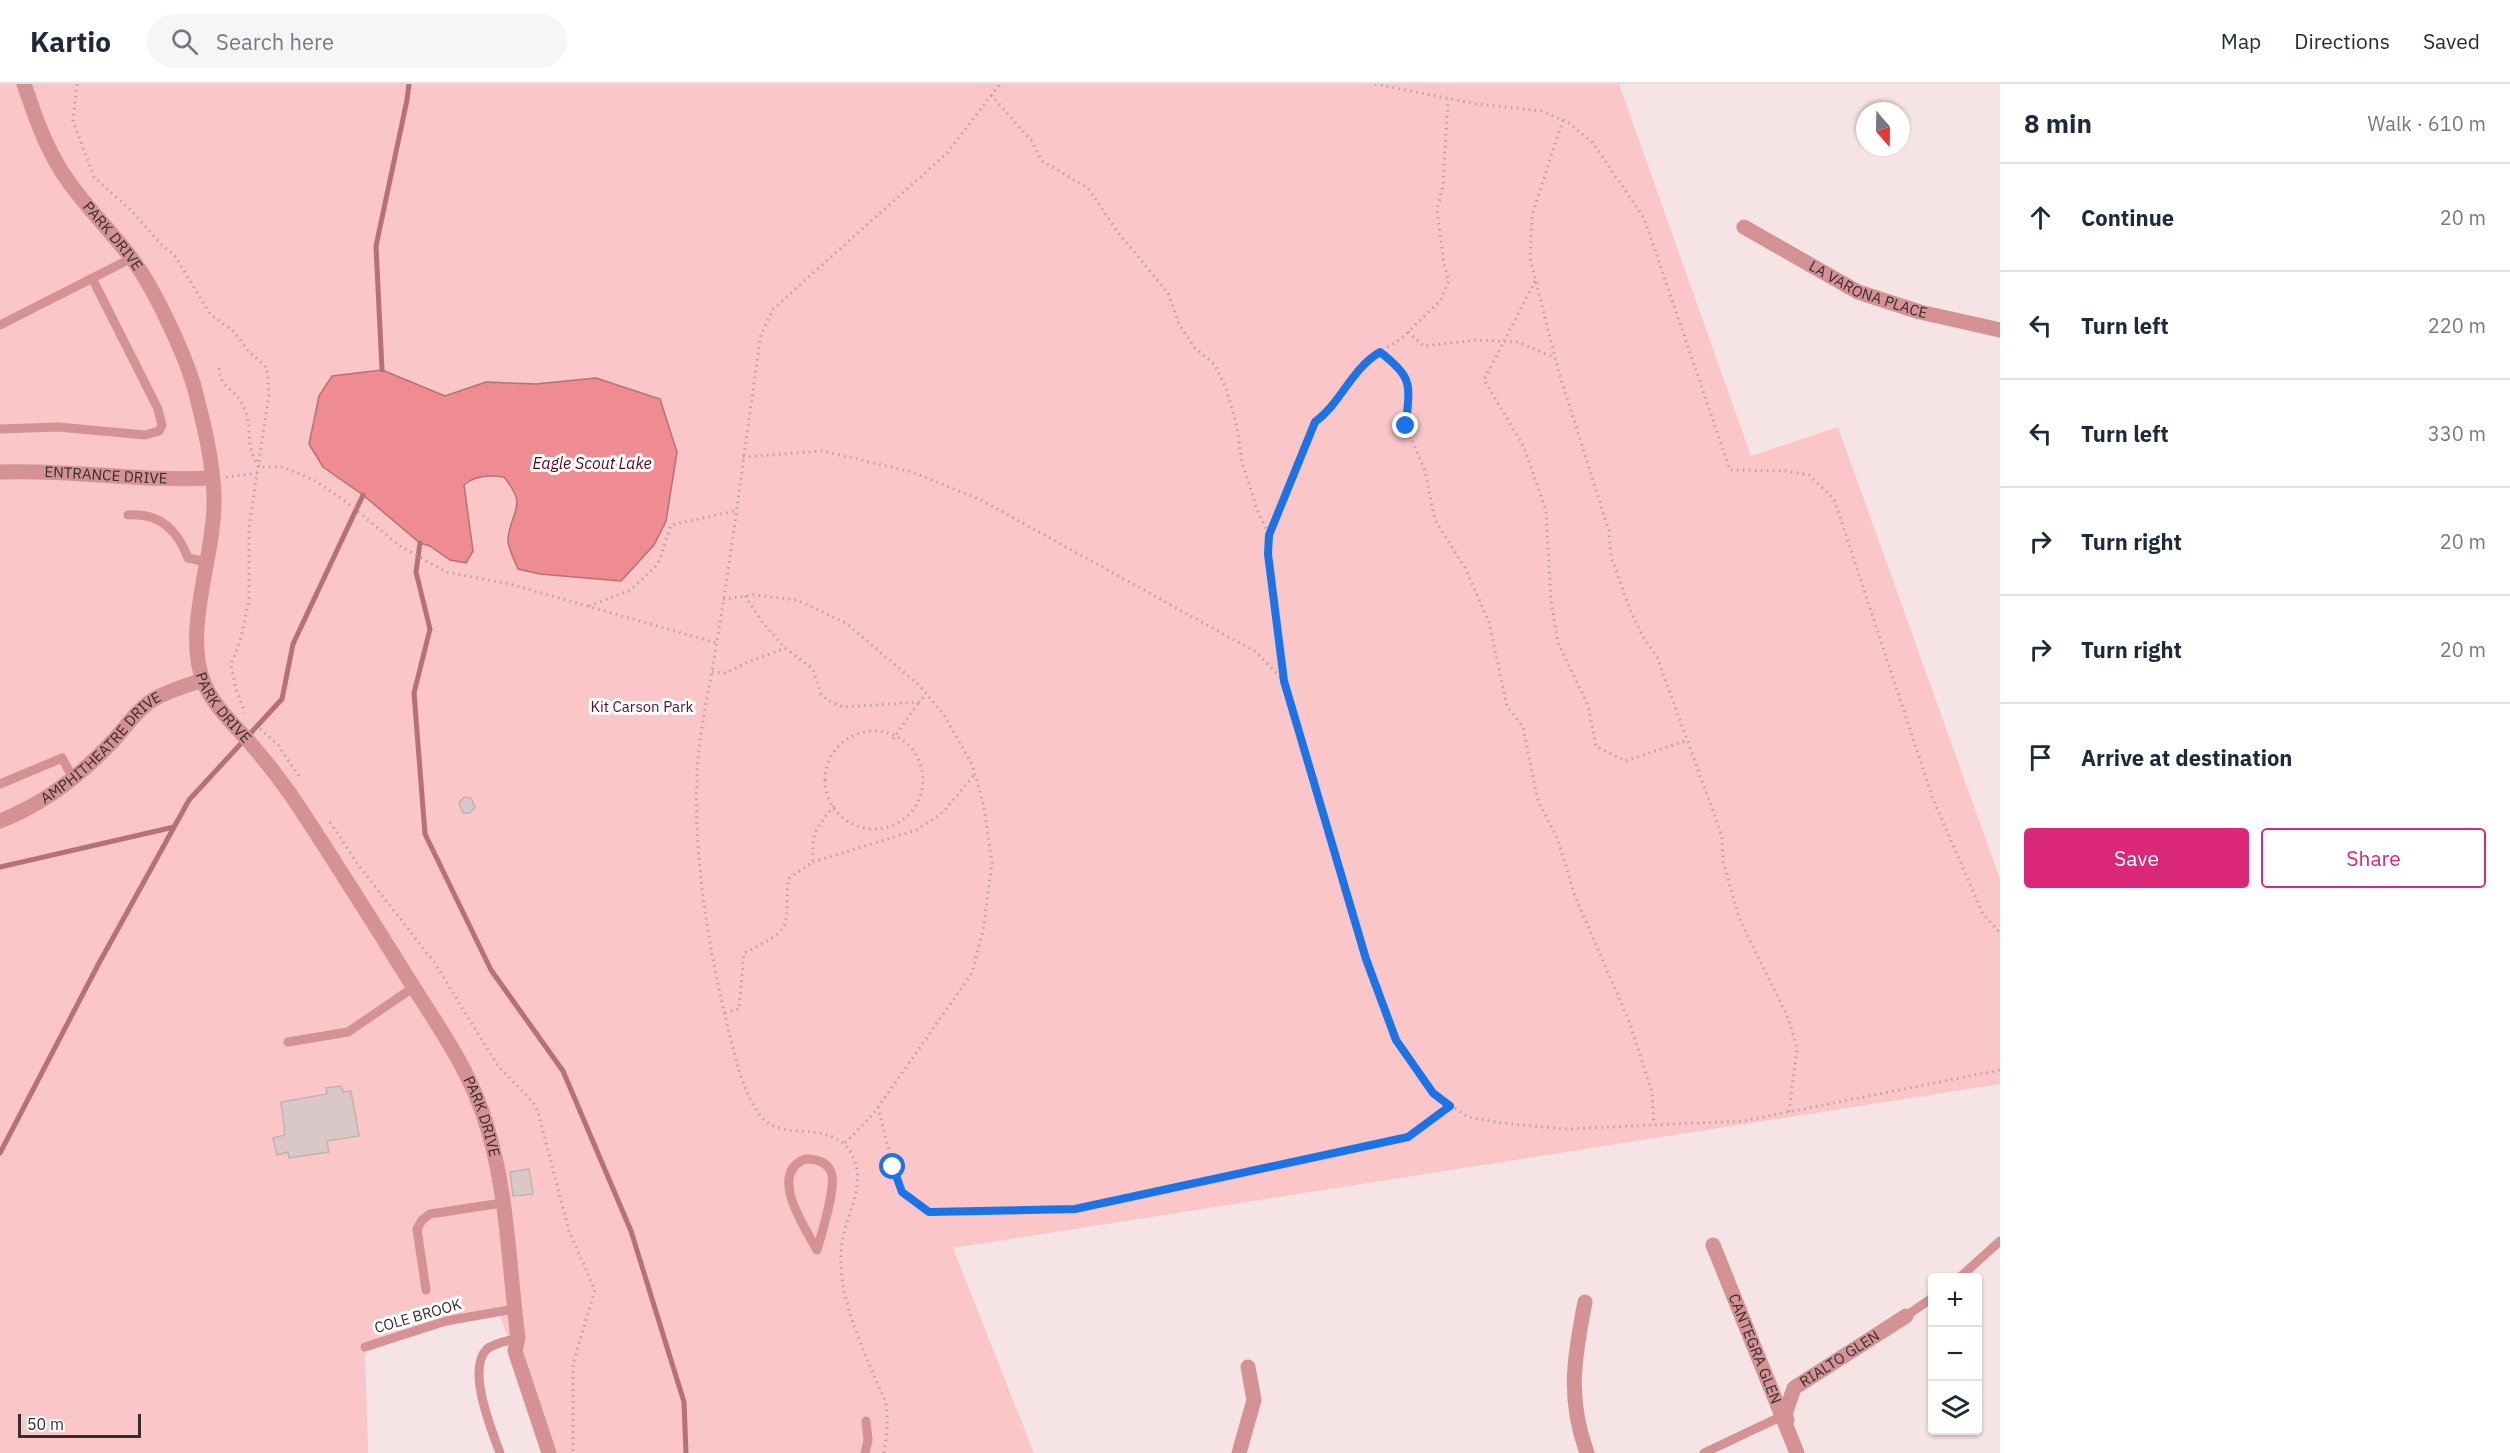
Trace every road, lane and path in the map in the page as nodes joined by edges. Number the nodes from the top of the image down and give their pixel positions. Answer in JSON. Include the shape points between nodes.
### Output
{"nodes":[{"id":1,"x":24,"y":84,"type":"edge"},
{"id":2,"x":1000,"y":84,"type":"edge"},
{"id":3,"x":1375,"y":84,"type":"edge"},
{"id":4,"x":991,"y":95,"type":"junction"},
{"id":5,"x":1448,"y":99,"type":"junction"},
{"id":6,"x":1563,"y":120,"type":"junction"},
{"id":7,"x":1744,"y":227,"type":"dead end"},
{"id":8,"x":132,"y":258,"type":"junction"},
{"id":9,"x":92,"y":278,"type":"junction"},
{"id":10,"x":1536,"y":279,"type":"junction"},
{"id":11,"x":0,"y":325,"type":"edge"},
{"id":12,"x":2000,"y":330,"type":"edge"},
{"id":13,"x":1408,"y":332,"type":"junction"},
{"id":14,"x":1504,"y":341,"type":"junction"},
{"id":15,"x":1380,"y":352,"type":"junction"},
{"id":16,"x":1555,"y":358,"type":"junction"},
{"id":17,"x":219,"y":368,"type":"dead end"},
{"id":18,"x":0,"y":429,"type":"edge"},
{"id":19,"x":743,"y":457,"type":"junction"},
{"id":20,"x":0,"y":472,"type":"edge"},
{"id":21,"x":257,"y":473,"type":"dead end"},
{"id":22,"x":212,"y":478,"type":"junction"},
{"id":23,"x":735,"y":512,"type":"junction"},
{"id":24,"x":128,"y":515,"type":"dead end"},
{"id":25,"x":1269,"y":535,"type":"junction"},
{"id":26,"x":208,"y":562,"type":"junction"},
{"id":27,"x":745,"y":596,"type":"junction"},
{"id":28,"x":723,"y":599,"type":"junction"},
{"id":29,"x":589,"y":606,"type":"junction"},
{"id":30,"x":717,"y":643,"type":"junction"},
{"id":31,"x":785,"y":648,"type":"junction"},
{"id":32,"x":711,"y":672,"type":"junction"},
{"id":33,"x":203,"y":680,"type":"junction"},
{"id":34,"x":1284,"y":681,"type":"junction"},
{"id":35,"x":926,"y":694,"type":"junction"},
{"id":36,"x":919,"y":702,"type":"junction"},
{"id":37,"x":895,"y":735,"type":"junction"},
{"id":38,"x":892,"y":739,"type":"dead end"},
{"id":39,"x":1688,"y":740,"type":"junction"},
{"id":40,"x":975,"y":773,"type":"junction"},
{"id":41,"x":73,"y":778,"type":"junction"},
{"id":42,"x":0,"y":784,"type":"edge"},
{"id":43,"x":834,"y":806,"type":"junction"},
{"id":44,"x":0,"y":821,"type":"edge"},
{"id":45,"x":813,"y":862,"type":"junction"},
{"id":46,"x":359,"y":866,"type":"dead end"},
{"id":47,"x":2000,"y":933,"type":"edge"},
{"id":48,"x":414,"y":987,"type":"junction"},
{"id":49,"x":719,"y":989,"type":"dead end"},
{"id":50,"x":725,"y":1014,"type":"dead end"},
{"id":51,"x":288,"y":1042,"type":"dead end"},
{"id":52,"x":2000,"y":1070,"type":"edge"},
{"id":53,"x":1450,"y":1106,"type":"junction"},
{"id":54,"x":878,"y":1107,"type":"junction"},
{"id":55,"x":1789,"y":1112,"type":"junction"},
{"id":56,"x":1654,"y":1125,"type":"junction"},
{"id":57,"x":844,"y":1144,"type":"dead end"},
{"id":58,"x":832,"y":1176,"type":"joint"},
{"id":59,"x":502,"y":1203,"type":"junction"},
{"id":60,"x":2000,"y":1241,"type":"edge"},
{"id":61,"x":1713,"y":1245,"type":"dead end"},
{"id":62,"x":1965,"y":1273,"type":"edge"},
{"id":63,"x":426,"y":1290,"type":"dead end"},
{"id":64,"x":1928,"y":1301,"type":"edge"},
{"id":65,"x":1585,"y":1302,"type":"dead end"},
{"id":66,"x":514,"y":1309,"type":"junction"},
{"id":67,"x":1906,"y":1316,"type":"joint"},
{"id":68,"x":518,"y":1338,"type":"junction"},
{"id":69,"x":365,"y":1347,"type":"dead end"},
{"id":70,"x":1248,"y":1367,"type":"dead end"},
{"id":71,"x":1782,"y":1416,"type":"junction"},
{"id":72,"x":866,"y":1421,"type":"dead end"},
{"id":73,"x":1796,"y":1449,"type":"edge"},
{"id":74,"x":500,"y":1453,"type":"edge"},
{"id":75,"x":549,"y":1453,"type":"edge"},
{"id":76,"x":573,"y":1453,"type":"edge"},
{"id":77,"x":865,"y":1453,"type":"edge"},
{"id":78,"x":1239,"y":1453,"type":"edge"},
{"id":79,"x":1587,"y":1453,"type":"edge"},
{"id":80,"x":1704,"y":1453,"type":"edge"}],
"edges":[{"from":1,"to":8,"type":"street","name":"PARK DRIVE","via":[[56,161]]},
{"from":2,"to":4,"type":"path"},
{"from":3,"to":5,"type":"path"},
{"from":4,"to":19,"type":"path","via":[[947,153],[773,309],[761,335]]},
{"from":4,"to":25,"type":"path","via":[[1031,140],[1042,161],[1088,188],[1168,293],[1179,324],[1195,348],[1215,365],[1226,388],[1245,472]]},
{"from":5,"to":6,"type":"path","via":[[1542,111]]},
{"from":5,"to":13,"type":"path","via":[[1437,220],[1449,280],[1441,300]]},
{"from":6,"to":10,"type":"path","via":[[1532,215],[1530,258]]},
{"from":6,"to":47,"type":"path","via":[[1593,143],[1644,218],[1730,470],[1809,475],[1834,500],[1933,799],[1983,914]]},
{"from":7,"to":12,"type":"street","name":"LA VARONA PLACE","via":[[1858,292],[1920,312]]},
{"from":8,"to":9,"type":"lane"},
{"from":8,"to":22,"type":"street","name":"PARK DRIVE","via":[[163,312],[193,382]]},
{"from":9,"to":11,"type":"lane"},
{"from":9,"to":18,"type":"lane","via":[[158,409],[162,425],[159,431],[145,435],[58,427]]},
{"from":10,"to":14,"type":"path"},
{"from":10,"to":16,"type":"path"},
{"from":13,"to":14,"type":"path","via":[[1424,346]]},
{"from":13,"to":15,"type":"path"},
{"from":14,"to":16,"type":"path","via":[[1518,342]]},
{"from":14,"to":39,"type":"path","via":[[1484,380],[1524,447],[1546,511],[1551,600],[1558,643],[1588,705],[1596,746],[1625,761]]},
{"from":15,"to":25,"type":"path","via":[[1355,374],[1328,412],[1315,422]]},
{"from":15,"to":56,"type":"path","via":[[1397,365],[1409,385],[1406,426],[1425,471],[1435,520],[1465,568],[1489,622],[1507,706],[1523,727],[1538,801],[1558,840],[1575,896],[1629,1021],[1652,1092]]},
{"from":16,"to":39,"type":"path","via":[[1609,531],[1611,556],[1630,610],[1657,657]]},
{"from":17,"to":29,"type":"path","via":[[219,378],[241,401],[247,415],[251,449],[259,467],[283,467],[314,480],[400,546],[447,572]]},
{"from":19,"to":23,"type":"path"},
{"from":19,"to":34,"type":"path","via":[[822,452],[912,472],[981,500],[1256,652]]},
{"from":20,"to":22,"type":"street","name":"ENTRANCE DRIVE","via":[[49,471],[170,480]]},
{"from":21,"to":22,"type":"path"},
{"from":22,"to":26,"type":"street","name":"PARK DRIVE"},
{"from":23,"to":28,"type":"path"},
{"from":23,"to":29,"type":"path","via":[[671,525],[658,564],[631,590]]},
{"from":24,"to":26,"type":"lane","via":[[157,520],[177,535],[188,558]]},
{"from":25,"to":34,"type":"path"},
{"from":26,"to":33,"type":"street","name":"PARK DRIVE","via":[[197,622],[198,662]]},
{"from":27,"to":28,"type":"path"},
{"from":27,"to":31,"type":"path"},
{"from":27,"to":35,"type":"path","via":[[797,600],[846,623],[890,658]]},
{"from":28,"to":30,"type":"path"},
{"from":29,"to":30,"type":"path"},
{"from":30,"to":32,"type":"path"},
{"from":31,"to":32,"type":"path","via":[[726,673]]},
{"from":31,"to":36,"type":"path","via":[[813,669],[821,694],[836,705]]},
{"from":32,"to":49,"type":"path","via":[[696,781],[699,850]]},
{"from":33,"to":41,"type":"street","name":"AMPHITHEATRE DRIVE","via":[[150,702]]},
{"from":33,"to":48,"type":"street","name":"PARK DRIVE","via":[[211,699],[293,798]]},
{"from":34,"to":53,"type":"path","via":[[1366,959],[1396,1040],[1433,1093]]},
{"from":35,"to":36,"type":"path"},
{"from":35,"to":40,"type":"path","via":[[944,715]]},
{"from":36,"to":37,"type":"path"},
{"from":37,"to":38,"type":"path"},
{"from":37,"to":43,"type":"path","via":[[860,732],[836,749],[824,775]]},
{"from":37,"to":43,"type":"path","via":[[910,746],[921,768],[922,790],[910,815],[892,826],[866,829],[846,821]]},
{"from":39,"to":55,"type":"path","via":[[1722,836],[1723,861],[1739,918],[1790,1020],[1797,1049]]},
{"from":40,"to":45,"type":"path","via":[[933,821],[916,830]]},
{"from":40,"to":54,"type":"path","via":[[992,863],[983,930],[972,973]]},
{"from":41,"to":42,"type":"lane","via":[[62,758]]},
{"from":41,"to":44,"type":"street","name":"AMPHITHEATRE DRIVE","via":[[29,808]]},
{"from":43,"to":45,"type":"path","via":[[816,827]]},
{"from":45,"to":50,"type":"path","via":[[788,879],[786,924],[782,932],[744,953],[739,1009]]},
{"from":46,"to":76,"type":"path","via":[[434,962],[498,1066],[533,1101],[538,1112],[569,1231],[595,1290],[573,1364]]},
{"from":48,"to":51,"type":"lane","via":[[348,1032]]},
{"from":48,"to":59,"type":"street","name":"PARK DRIVE","via":[[475,1092],[499,1174]]},
{"from":52,"to":55,"type":"path"},
{"from":53,"to":54,"type":"path","via":[[1408,1137],[1075,1209],[929,1212],[902,1192]]},
{"from":53,"to":56,"type":"path","via":[[1468,1117],[1554,1128]]},
{"from":54,"to":57,"type":"path"},
{"from":55,"to":56,"type":"path","via":[[1743,1121]]},
{"from":58,"to":58,"type":"lane","via":[[819,1160],[805,1159],[793,1166],[787,1179],[801,1220],[817,1250]]},
{"from":59,"to":63,"type":"lane","via":[[430,1214],[422,1220],[417,1229]]},
{"from":59,"to":66,"type":"street","name":"PARK DRIVE"},
{"from":60,"to":62,"type":"lane"},
{"from":61,"to":71,"type":"street","name":"CANTEGRA GLEN"},
{"from":64,"to":67,"type":"lane"},
{"from":65,"to":79,"type":"street","via":[[1576,1347],[1573,1400]]},
{"from":66,"to":68,"type":"street","name":"PARK DRIVE"},
{"from":66,"to":69,"type":"lane","name":"COLE BROOK","via":[[446,1321]]},
{"from":67,"to":73,"type":"street","name":"RIALTO GLEN","via":[[1794,1388],[1785,1414]]},
{"from":68,"to":74,"type":"lane","via":[[489,1347],[481,1363],[482,1399]]},
{"from":68,"to":75,"type":"street","name":"PARK DRIVE","via":[[515,1351]]},
{"from":70,"to":78,"type":"street","via":[[1254,1400]]},
{"from":71,"to":73,"type":"street","name":"CANTEGRA GLEN"},
{"from":71,"to":80,"type":"lane"},
{"from":72,"to":77,"type":"lane"}]}
